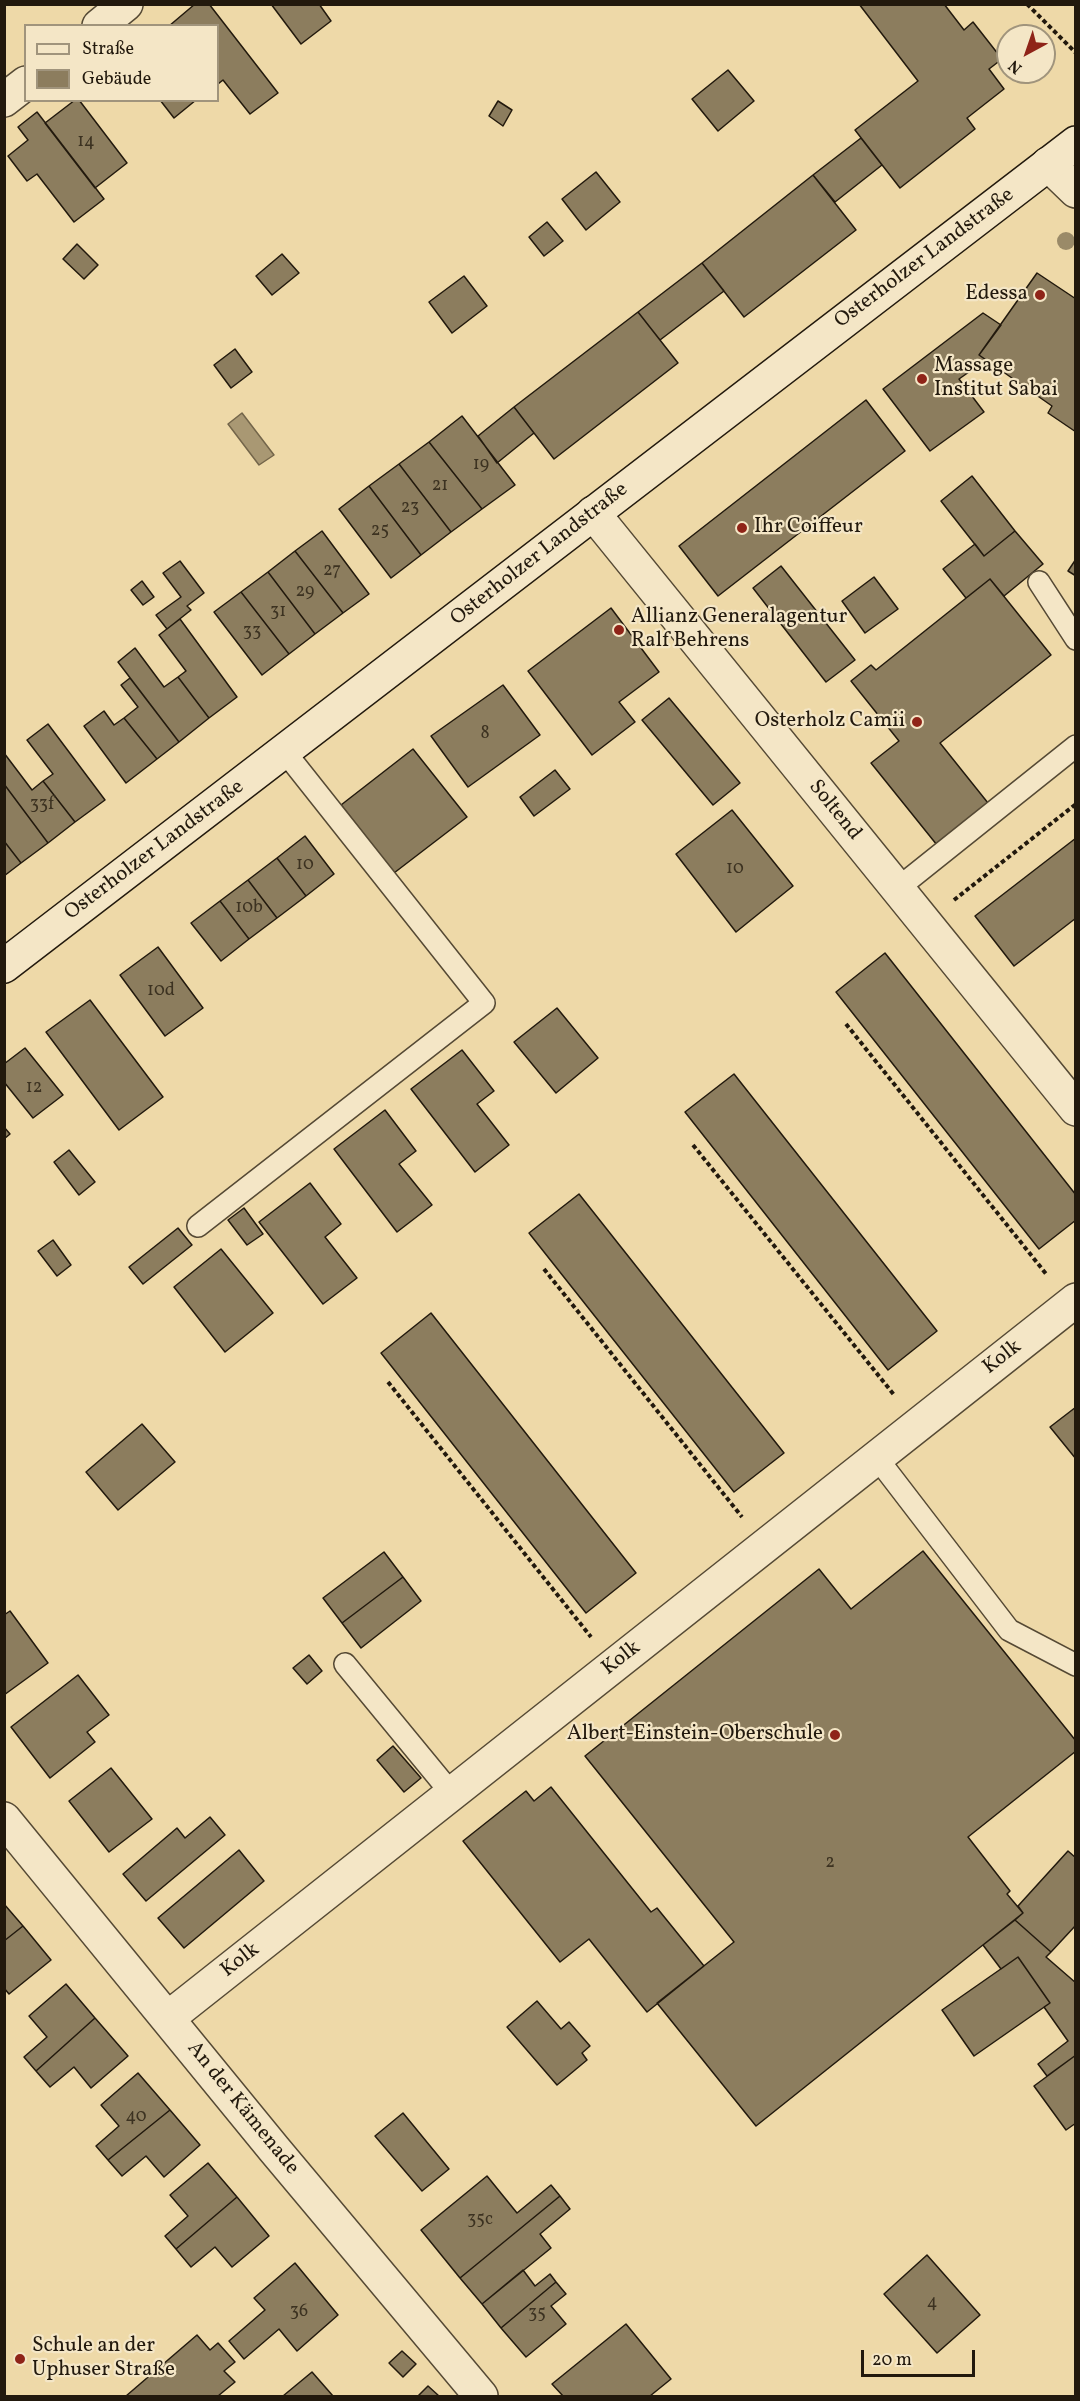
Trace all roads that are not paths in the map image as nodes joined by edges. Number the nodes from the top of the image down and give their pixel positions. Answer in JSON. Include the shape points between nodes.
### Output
{"nodes":[{"id":1,"x":126,"y":4,"type":"edge"},
{"id":2,"x":101,"y":24,"type":"edge"},
{"id":3,"x":24,"y":85,"type":"edge"},
{"id":4,"x":4,"y":100,"type":"edge"},
{"id":5,"x":1076,"y":143,"type":"edge"},
{"id":6,"x":1048,"y":164,"type":"junction"},
{"id":7,"x":1076,"y":191,"type":"edge"},
{"id":8,"x":593,"y":513,"type":"junction"},
{"id":9,"x":1039,"y":582,"type":"dead end"},
{"id":10,"x":1076,"y":639,"type":"edge"},
{"id":11,"x":1076,"y":746,"type":"edge"},
{"id":12,"x":285,"y":752,"type":"junction"},
{"id":13,"x":897,"y":889,"type":"junction"},
{"id":14,"x":4,"y":966,"type":"edge"},
{"id":15,"x":1076,"y":1109,"type":"edge"},
{"id":16,"x":198,"y":1226,"type":"dead end"},
{"id":17,"x":1073,"y":1302,"type":"edge"},
{"id":18,"x":877,"y":1458,"type":"junction"},
{"id":19,"x":345,"y":1664,"type":"dead end"},
{"id":20,"x":1076,"y":1665,"type":"edge"},
{"id":21,"x":452,"y":1794,"type":"junction"},
{"id":22,"x":4,"y":1819,"type":"edge"},
{"id":23,"x":168,"y":2018,"type":"junction"},
{"id":24,"x":481,"y":2397,"type":"edge"}],
"edges":[{"from":1,"to":2,"type":"street"},
{"from":3,"to":4,"type":"street"},
{"from":5,"to":6,"type":"street","name":"Osterholzer Landstraße"},
{"from":6,"to":7,"type":"street"},
{"from":6,"to":8,"type":"street","name":"Osterholzer Landstraße"},
{"from":8,"to":12,"type":"street","name":"Osterholzer Landstraße"},
{"from":8,"to":13,"type":"street","name":"Soltend"},
{"from":9,"to":10,"type":"lane"},
{"from":11,"to":13,"type":"lane"},
{"from":12,"to":14,"type":"street","name":"Osterholzer Landstraße"},
{"from":12,"to":16,"type":"lane","via":[[484,1003]]},
{"from":13,"to":15,"type":"street","name":"Soltend"},
{"from":17,"to":18,"type":"street","name":"Kolk"},
{"from":18,"to":20,"type":"lane","via":[[1009,1630]]},
{"from":18,"to":21,"type":"street","name":"Kolk"},
{"from":19,"to":21,"type":"lane"},
{"from":21,"to":23,"type":"street","name":"Kolk"},
{"from":22,"to":23,"type":"street","name":"An der Kämenade"},
{"from":23,"to":24,"type":"street","name":"An der Kämenade"}]}
